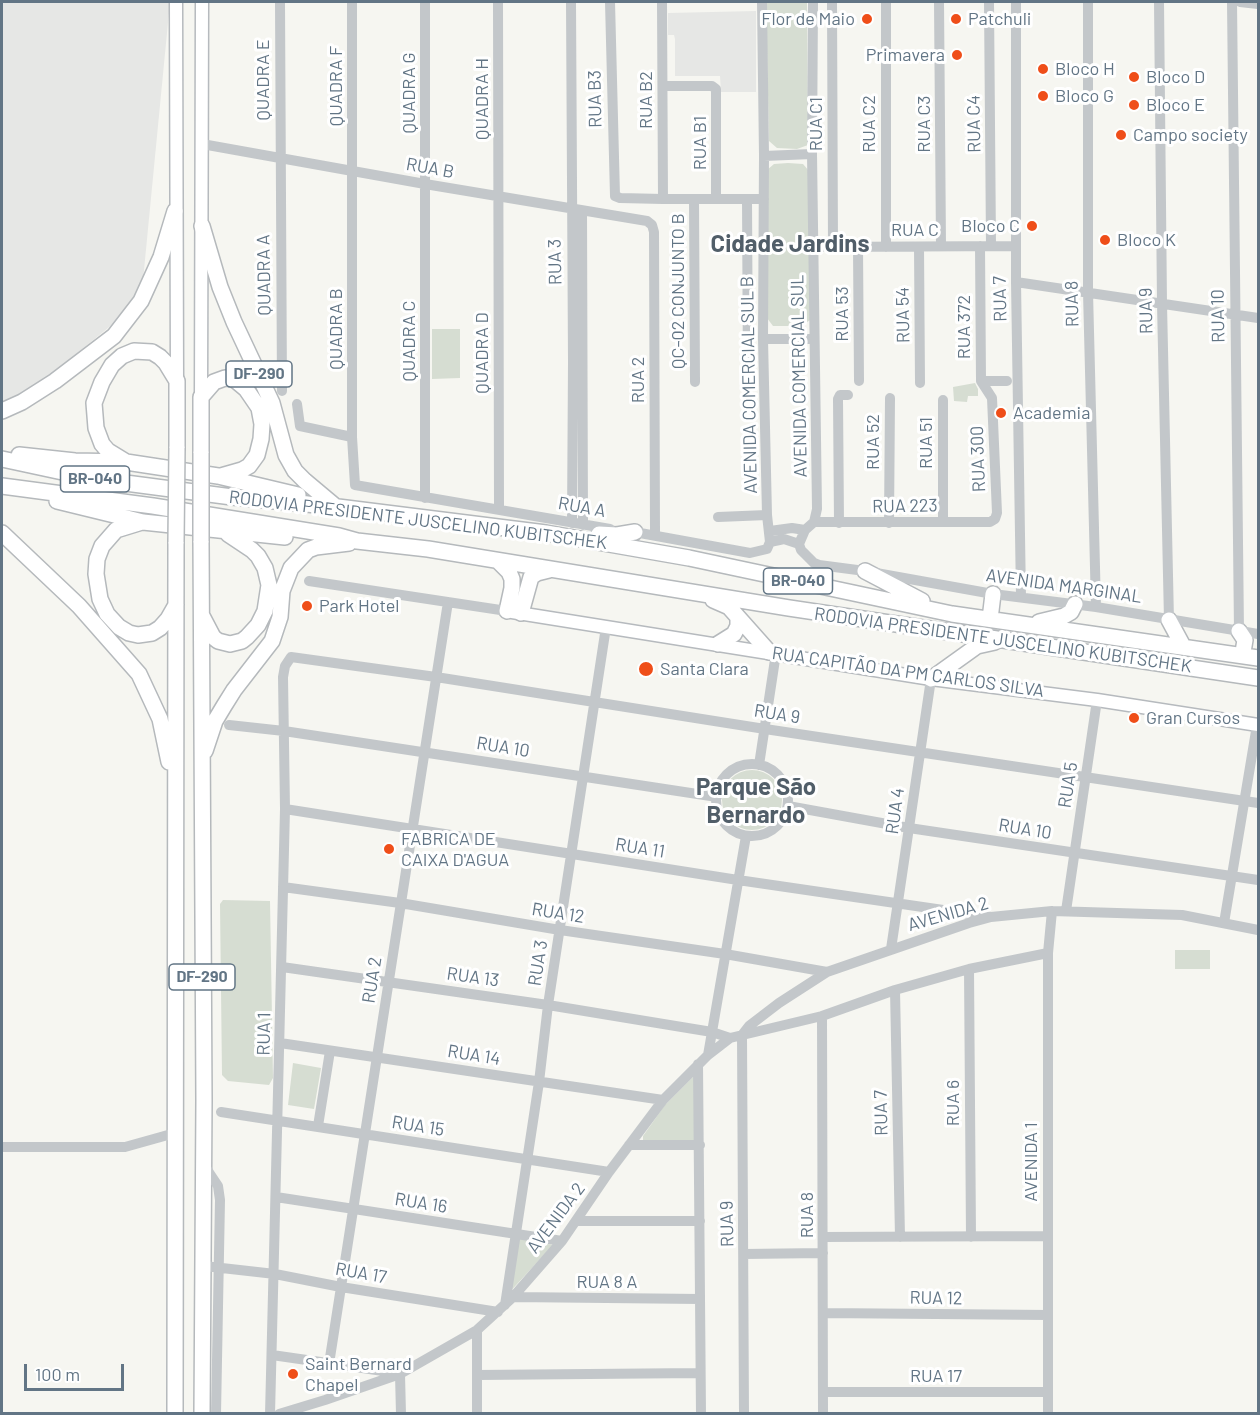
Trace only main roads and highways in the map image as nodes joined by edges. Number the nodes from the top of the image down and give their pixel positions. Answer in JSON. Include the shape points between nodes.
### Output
{"nodes":[{"id":1,"x":177,"y":2,"type":"edge"},
{"id":2,"x":202,"y":2,"type":"edge"},
{"id":3,"x":175,"y":211,"type":"junction"},
{"id":4,"x":202,"y":226,"type":"junction"},
{"id":5,"x":177,"y":381,"type":"junction"},
{"id":6,"x":201,"y":397,"type":"junction"},
{"id":7,"x":2,"y":411,"type":"edge"},
{"id":8,"x":2,"y":452,"type":"edge"},
{"id":9,"x":2,"y":459,"type":"edge"},
{"id":10,"x":126,"y":462,"type":"junction"},
{"id":11,"x":218,"y":476,"type":"junction"},
{"id":12,"x":6,"y":486,"type":"edge"},
{"id":13,"x":337,"y":507,"type":"junction"},
{"id":14,"x":143,"y":522,"type":"junction"},
{"id":15,"x":222,"y":531,"type":"junction"},
{"id":16,"x":635,"y":532,"type":"road end"},
{"id":17,"x":2,"y":533,"type":"edge"},
{"id":18,"x":546,"y":533,"type":"junction"},
{"id":19,"x":356,"y":541,"type":"junction"},
{"id":20,"x":498,"y":561,"type":"junction"},
{"id":21,"x":550,"y":570,"type":"junction"},
{"id":22,"x":865,"y":571,"type":"road end"},
{"id":23,"x":697,"y":593,"type":"junction"},
{"id":24,"x":993,"y":594,"type":"road end"},
{"id":25,"x":177,"y":602,"type":"junction"},
{"id":26,"x":1075,"y":604,"type":"road end"},
{"id":27,"x":200,"y":611,"type":"junction"},
{"id":28,"x":514,"y":612,"type":"junction"},
{"id":29,"x":952,"y":614,"type":"junction"},
{"id":30,"x":738,"y":618,"type":"junction"},
{"id":31,"x":990,"y":619,"type":"junction"},
{"id":32,"x":1169,"y":620,"type":"road end"},
{"id":33,"x":1021,"y":624,"type":"junction"},
{"id":34,"x":1239,"y":631,"type":"road end"},
{"id":35,"x":1015,"y":642,"type":"junction"},
{"id":36,"x":718,"y":644,"type":"junction"},
{"id":37,"x":1183,"y":646,"type":"junction"},
{"id":38,"x":1258,"y":648,"type":"edge"},
{"id":39,"x":773,"y":652,"type":"junction"},
{"id":40,"x":1239,"y":653,"type":"junction"},
{"id":41,"x":1258,"y":658,"type":"edge"},
{"id":42,"x":931,"y":678,"type":"junction"},
{"id":43,"x":1258,"y":678,"type":"edge"},
{"id":44,"x":1258,"y":725,"type":"edge"},
{"id":45,"x":201,"y":762,"type":"junction"},
{"id":46,"x":176,"y":799,"type":"junction"},
{"id":47,"x":202,"y":996,"type":"junction"},
{"id":48,"x":177,"y":1000,"type":"junction"},
{"id":49,"x":175,"y":1413,"type":"edge"},
{"id":50,"x":202,"y":1413,"type":"edge"}],
"edges":[{"from":1,"to":3,"type":"main road","number":"DF-290"},
{"from":2,"to":4,"type":"main road","number":"DF-290"},
{"from":3,"to":5,"type":"main road","number":"DF-290"},
{"from":3,"to":7,"type":"highway","number":"DF-290","via":[[161,257],[141,301],[114,336],[55,381]]},
{"from":4,"to":6,"type":"main road","number":"DF-290"},
{"from":4,"to":13,"type":"highway","number":"DF-290","via":[[220,287],[272,403],[286,455],[313,490]]},
{"from":5,"to":10,"type":"highway","via":[[160,357],[143,351],[122,356],[105,375],[94,403],[96,428],[108,451]]},
{"from":5,"to":25,"type":"highway","number":"DF-290","bridge":true},
{"from":6,"to":11,"type":"highway","number":"DF-290","via":[[214,382],[230,377],[246,388],[261,414],[261,440],[253,461],[242,470]]},
{"from":6,"to":27,"type":"highway","number":"DF-290","bridge":true},
{"from":8,"to":10,"type":"highway","via":[[75,461]]},
{"from":9,"to":13,"type":"highway","name":"RODOVIA PRESIDENTE JUSCELINO KUBITSCHEK","number":"BR-040","via":[[95,479]]},
{"from":10,"to":11,"type":"highway"},
{"from":11,"to":13,"type":"highway"},
{"from":12,"to":14,"type":"highway"},
{"from":12,"to":19,"type":"highway","name":"RODOVIA PRESIDENTE JUSCELINO KUBITSCHEK","number":"BR-040","via":[[153,506]]},
{"from":13,"to":18,"type":"highway","name":"RODOVIA PRESIDENTE JUSCELINO KUBITSCHEK","number":"BR-040"},
{"from":14,"to":15,"type":"highway"},
{"from":14,"to":25,"type":"highway","via":[[116,530],[102,546],[96,574],[100,599],[119,627],[138,634],[160,628]]},
{"from":15,"to":19,"type":"highway"},
{"from":15,"to":27,"type":"highway","via":[[246,544],[262,561],[269,585],[265,611],[247,638],[230,644],[213,637]]},
{"from":16,"to":18,"type":"highway"},
{"from":17,"to":46,"type":"highway","via":[[79,606],[139,674],[160,719]]},
{"from":18,"to":29,"type":"highway","name":"RODOVIA PRESIDENTE JUSCELINO KUBITSCHEK","number":"BR-040","via":[[689,558]]},
{"from":19,"to":20,"type":"highway","name":"RODOVIA PRESIDENTE JUSCELINO KUBITSCHEK","number":"BR-040"},
{"from":19,"to":45,"type":"highway","number":"DF-290","via":[[316,547],[301,555],[291,568],[272,641],[215,721]]},
{"from":20,"to":21,"type":"highway","name":"RODOVIA PRESIDENTE JUSCELINO KUBITSCHEK","number":"BR-040"},
{"from":20,"to":28,"type":"highway","via":[[512,579]]},
{"from":21,"to":23,"type":"highway","name":"RODOVIA PRESIDENTE JUSCELINO KUBITSCHEK","number":"BR-040"},
{"from":21,"to":28,"type":"highway","via":[[531,577]]},
{"from":22,"to":29,"type":"highway"},
{"from":23,"to":30,"type":"highway","via":[[725,605]]},
{"from":23,"to":35,"type":"highway","name":"RODOVIA PRESIDENTE JUSCELINO KUBITSCHEK","number":"BR-040"},
{"from":24,"to":31,"type":"highway"},
{"from":25,"to":46,"type":"highway","number":"DF-290"},
{"from":26,"to":33,"type":"highway","via":[[1064,616]]},
{"from":27,"to":45,"type":"highway","number":"DF-290"},
{"from":28,"to":36,"type":"main road","name":"RUA CAPITÃO DA PM CARLOS SILVA"},
{"from":29,"to":31,"type":"highway","name":"RODOVIA PRESIDENTE JUSCELINO KUBITSCHEK","number":"BR-040"},
{"from":30,"to":36,"type":"highway","via":[[734,634]]},
{"from":30,"to":39,"type":"highway"},
{"from":31,"to":33,"type":"highway","name":"RODOVIA PRESIDENTE JUSCELINO KUBITSCHEK","number":"BR-040"},
{"from":32,"to":37,"type":"highway"},
{"from":33,"to":37,"type":"highway","name":"RODOVIA PRESIDENTE JUSCELINO KUBITSCHEK","number":"BR-040"},
{"from":34,"to":40,"type":"highway","via":[[1245,640]]},
{"from":35,"to":42,"type":"highway","via":[[977,646]]},
{"from":35,"to":43,"type":"highway","name":"RODOVIA PRESIDENTE JUSCELINO KUBITSCHEK","number":"BR-040"},
{"from":36,"to":39,"type":"main road","name":"RUA CAPITÃO DA PM CARLOS SILVA"},
{"from":37,"to":40,"type":"highway","name":"RODOVIA PRESIDENTE JUSCELINO KUBITSCHEK","number":"BR-040"},
{"from":38,"to":40,"type":"highway"},
{"from":39,"to":42,"type":"main road","name":"RUA CAPITÃO DA PM CARLOS SILVA"},
{"from":40,"to":41,"type":"highway","name":"RODOVIA PRESIDENTE JUSCELINO KUBITSCHEK","number":"BR-040"},
{"from":42,"to":44,"type":"main road","name":"RUA CAPITÃO DA PM CARLOS SILVA"},
{"from":45,"to":47,"type":"highway","number":"DF-290"},
{"from":46,"to":48,"type":"highway","number":"DF-290"},
{"from":47,"to":48,"type":"highway","via":[[197,935],[195,929],[186,926],[180,931],[181,982]]},
{"from":47,"to":50,"type":"highway","number":"DF-290","via":[[204,1165],[211,1266]]},
{"from":48,"to":49,"type":"highway","number":"DF-290"}]}
